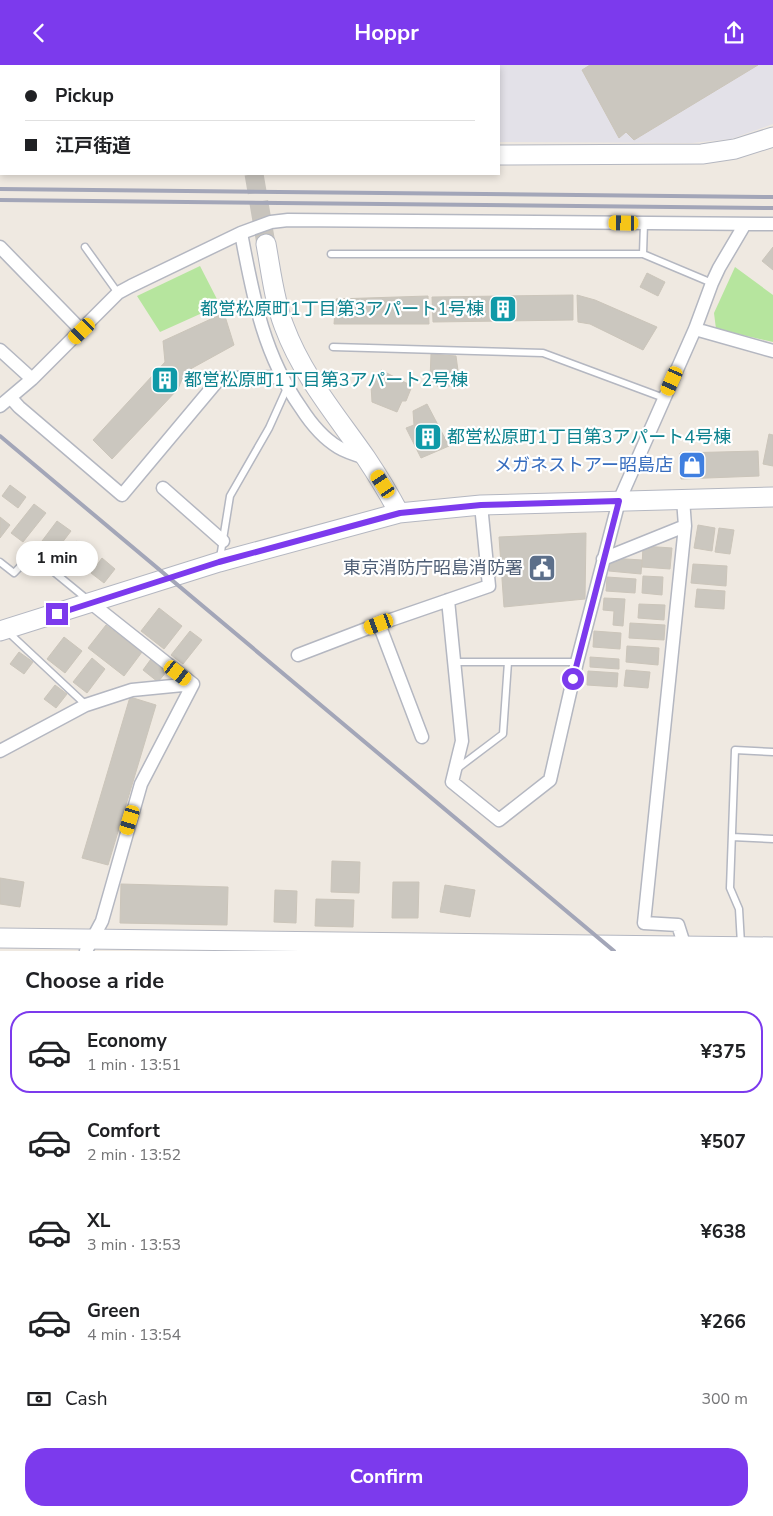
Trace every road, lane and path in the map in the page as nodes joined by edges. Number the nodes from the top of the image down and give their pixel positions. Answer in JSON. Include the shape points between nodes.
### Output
{"nodes":[{"id":1,"x":773,"y":137,"type":"edge"},
{"id":2,"x":500,"y":155,"type":"edge"},
{"id":3,"x":644,"y":223,"type":"junction"},
{"id":4,"x":745,"y":224,"type":"junction"},
{"id":5,"x":773,"y":224,"type":"edge"},
{"id":6,"x":241,"y":233,"type":"junction"},
{"id":7,"x":266,"y":244,"type":"tunnel mouth"},
{"id":8,"x":0,"y":247,"type":"edge"},
{"id":9,"x":85,"y":247,"type":"dead end"},
{"id":10,"x":331,"y":254,"type":"dead end"},
{"id":11,"x":643,"y":254,"type":"junction"},
{"id":12,"x":712,"y":283,"type":"junction"},
{"id":13,"x":118,"y":293,"type":"junction"},
{"id":14,"x":695,"y":329,"type":"junction"},
{"id":15,"x":82,"y":331,"type":"junction"},
{"id":16,"x":333,"y":347,"type":"dead end"},
{"id":17,"x":0,"y":350,"type":"edge"},
{"id":18,"x":773,"y":351,"type":"edge"},
{"id":19,"x":32,"y":379,"type":"junction"},
{"id":20,"x":284,"y":383,"type":"junction"},
{"id":21,"x":11,"y":398,"type":"junction"},
{"id":22,"x":664,"y":398,"type":"junction"},
{"id":23,"x":0,"y":406,"type":"edge"},
{"id":24,"x":366,"y":459,"type":"junction"},
{"id":25,"x":163,"y":488,"type":"dead end"},
{"id":26,"x":773,"y":497,"type":"edge"},
{"id":27,"x":683,"y":499,"type":"junction"},
{"id":28,"x":619,"y":501,"type":"junction"},
{"id":29,"x":481,"y":505,"type":"junction"},
{"id":30,"x":400,"y":513,"type":"junction"},
{"id":31,"x":685,"y":526,"type":"junction"},
{"id":32,"x":223,"y":541,"type":"junction"},
{"id":33,"x":603,"y":559,"type":"junction"},
{"id":34,"x":219,"y":562,"type":"junction"},
{"id":35,"x":0,"y":563,"type":"edge"},
{"id":36,"x":448,"y":599,"type":"junction"},
{"id":37,"x":92,"y":603,"type":"junction"},
{"id":38,"x":379,"y":624,"type":"junction"},
{"id":39,"x":3,"y":630,"type":"edge"},
{"id":40,"x":298,"y":655,"type":"dead end"},
{"id":41,"x":454,"y":662,"type":"junction"},
{"id":42,"x":508,"y":662,"type":"junction"},
{"id":43,"x":577,"y":662,"type":"junction"},
{"id":44,"x":193,"y":684,"type":"junction"},
{"id":45,"x":86,"y":705,"type":"junction"},
{"id":46,"x":422,"y":737,"type":"dead end"},
{"id":47,"x":0,"y":751,"type":"edge"},
{"id":48,"x":773,"y":752,"type":"edge"},
{"id":49,"x":454,"y":770,"type":"junction"},
{"id":50,"x":732,"y":837,"type":"junction"},
{"id":51,"x":773,"y":839,"type":"edge"},
{"id":52,"x":0,"y":938,"type":"edge"},
{"id":53,"x":89,"y":945,"type":"edge"},
{"id":54,"x":685,"y":947,"type":"junction"},
{"id":55,"x":741,"y":947,"type":"junction"},
{"id":56,"x":773,"y":947,"type":"edge"},
{"id":57,"x":509,"y":948,"type":"edge"}],
"edges":[{"from":1,"to":2,"type":"street","via":[[735,149],[702,154]]},
{"from":3,"to":4,"type":"street"},
{"from":3,"to":6,"type":"street","via":[[288,220],[271,222]]},
{"from":3,"to":11,"type":"lane"},
{"from":4,"to":5,"type":"street"},
{"from":4,"to":12,"type":"street"},
{"from":6,"to":13,"type":"street"},
{"from":6,"to":20,"type":"street","via":[[258,316]]},
{"from":7,"to":24,"type":"street","via":[[283,325],[293,347],[311,381]]},
{"from":8,"to":15,"type":"street"},
{"from":9,"to":13,"type":"lane"},
{"from":10,"to":11,"type":"lane"},
{"from":11,"to":12,"type":"lane"},
{"from":12,"to":14,"type":"street"},
{"from":13,"to":15,"type":"street"},
{"from":14,"to":18,"type":"street"},
{"from":14,"to":22,"type":"street"},
{"from":15,"to":19,"type":"street"},
{"from":16,"to":22,"type":"lane","via":[[544,353]]},
{"from":17,"to":19,"type":"street"},
{"from":19,"to":21,"type":"street"},
{"from":20,"to":21,"type":"street","via":[[220,378],[122,495]]},
{"from":20,"to":24,"type":"street","via":[[321,433],[336,446]]},
{"from":20,"to":32,"type":"lane","via":[[268,428],[230,496]]},
{"from":21,"to":23,"type":"street"},
{"from":22,"to":28,"type":"street"},
{"from":24,"to":30,"type":"street"},
{"from":25,"to":32,"type":"street"},
{"from":26,"to":27,"type":"street"},
{"from":27,"to":28,"type":"street"},
{"from":27,"to":31,"type":"street"},
{"from":28,"to":29,"type":"street"},
{"from":28,"to":33,"type":"street"},
{"from":29,"to":30,"type":"street"},
{"from":29,"to":36,"type":"street","via":[[489,587]]},
{"from":30,"to":34,"type":"street"},
{"from":31,"to":33,"type":"street"},
{"from":31,"to":54,"type":"street","via":[[644,923],[678,925]]},
{"from":32,"to":34,"type":"lane"},
{"from":33,"to":43,"type":"street"},
{"from":34,"to":37,"type":"street"},
{"from":35,"to":37,"type":"lane","via":[[14,573],[32,554]]},
{"from":36,"to":38,"type":"street"},
{"from":36,"to":41,"type":"street"},
{"from":37,"to":39,"type":"street"},
{"from":37,"to":44,"type":"street"},
{"from":38,"to":40,"type":"street"},
{"from":38,"to":46,"type":"street"},
{"from":39,"to":45,"type":"lane"},
{"from":41,"to":42,"type":"lane"},
{"from":41,"to":49,"type":"street","via":[[462,741]]},
{"from":42,"to":43,"type":"lane"},
{"from":42,"to":49,"type":"lane","via":[[503,734]]},
{"from":43,"to":49,"type":"street","via":[[550,780],[498,820],[452,782]]},
{"from":44,"to":45,"type":"street","via":[[132,690]]},
{"from":44,"to":53,"type":"street","via":[[141,784],[102,921]]},
{"from":45,"to":47,"type":"street"},
{"from":48,"to":50,"type":"lane","via":[[735,751]]},
{"from":50,"to":51,"type":"lane"},
{"from":50,"to":55,"type":"lane","via":[[730,889],[739,909]]},
{"from":52,"to":53,"type":"street"},
{"from":53,"to":57,"type":"street"},
{"from":54,"to":55,"type":"street"},
{"from":54,"to":57,"type":"street"},
{"from":55,"to":56,"type":"street"}]}
